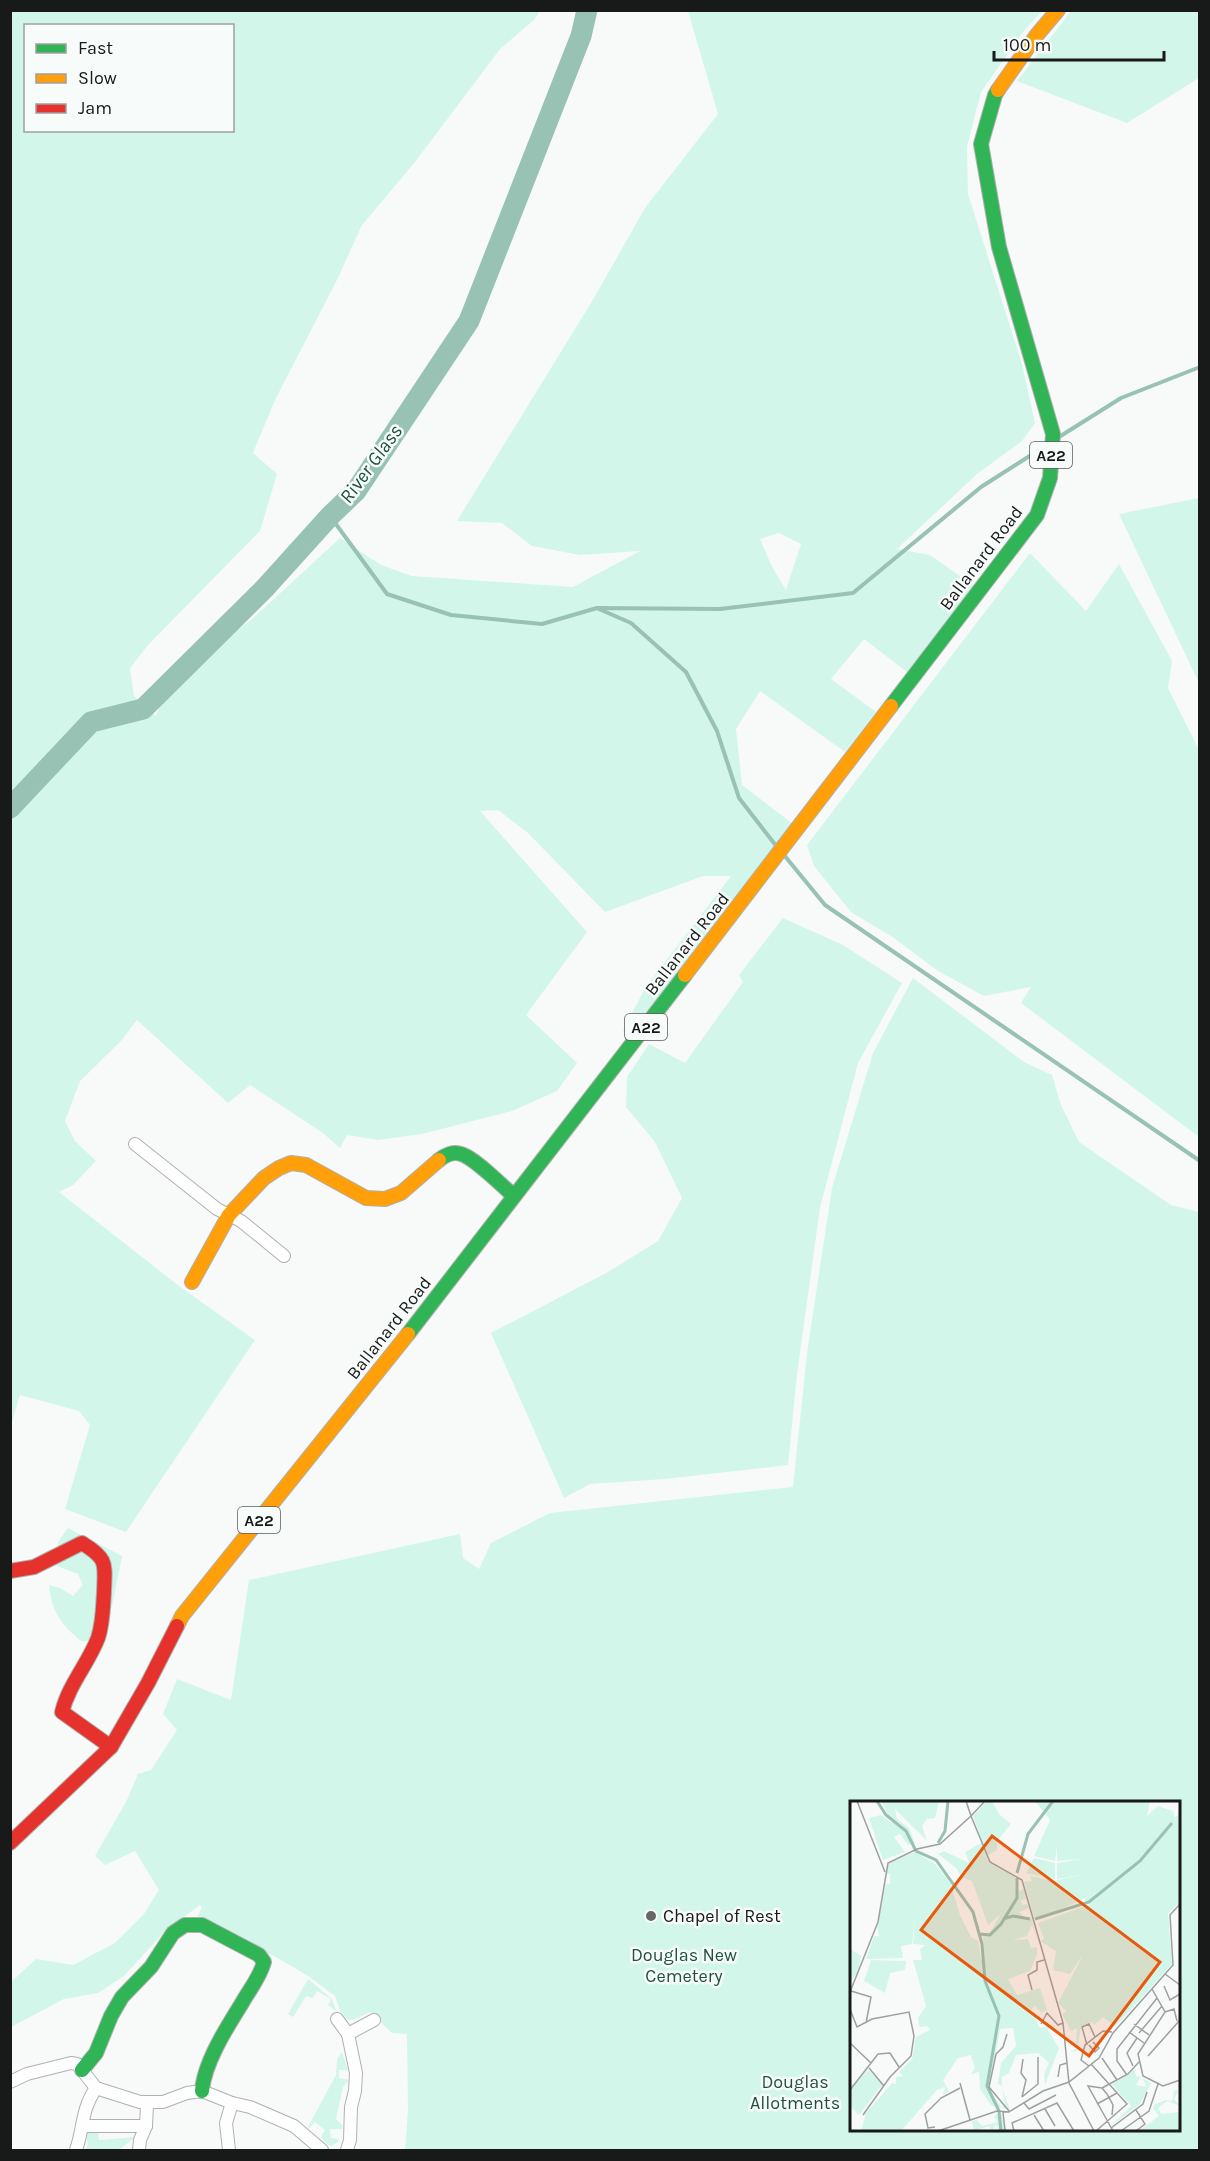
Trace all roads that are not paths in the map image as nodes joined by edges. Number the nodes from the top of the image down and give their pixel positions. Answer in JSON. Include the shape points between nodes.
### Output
{"nodes":[{"id":1,"x":1058,"y":10,"type":"edge"},
{"id":2,"x":135,"y":1144,"type":"dead end"},
{"id":3,"x":514,"y":1196,"type":"junction"},
{"id":4,"x":229,"y":1215,"type":"junction"},
{"id":5,"x":284,"y":1256,"type":"dead end"},
{"id":6,"x":192,"y":1282,"type":"dead end"},
{"id":7,"x":10,"y":1571,"type":"edge"},
{"id":8,"x":111,"y":1747,"type":"junction"},
{"id":9,"x":10,"y":1843,"type":"edge"},
{"id":10,"x":337,"y":2019,"type":"dead end"},
{"id":11,"x":374,"y":2020,"type":"dead end"},
{"id":12,"x":348,"y":2034,"type":"junction"},
{"id":13,"x":82,"y":2070,"type":"junction"},
{"id":14,"x":10,"y":2082,"type":"edge"},
{"id":15,"x":96,"y":2088,"type":"junction"},
{"id":16,"x":202,"y":2091,"type":"junction"},
{"id":17,"x":232,"y":2103,"type":"junction"},
{"id":18,"x":147,"y":2104,"type":"junction"},
{"id":19,"x":82,"y":2126,"type":"junction"},
{"id":20,"x":146,"y":2126,"type":"junction"},
{"id":21,"x":76,"y":2151,"type":"edge"},
{"id":22,"x":139,"y":2151,"type":"edge"},
{"id":23,"x":229,"y":2151,"type":"edge"},
{"id":24,"x":322,"y":2151,"type":"edge"},
{"id":25,"x":347,"y":2151,"type":"edge"}],
"edges":[{"from":1,"to":3,"type":"main road","name":"Ballanard Road","number":"A22","via":[[995,95],[981,144],[999,247],[1053,434],[1050,478],[1037,515]]},
{"from":2,"to":4,"type":"street"},
{"from":3,"to":4,"type":"main road","via":[[460,1153],[445,1155],[401,1193],[385,1199],[366,1198],[306,1165],[291,1163],[264,1178]]},
{"from":3,"to":8,"type":"main road","name":"Ballanard Road","number":"A22","via":[[182,1616]]},
{"from":4,"to":5,"type":"street"},
{"from":4,"to":6,"type":"main road"},
{"from":7,"to":8,"type":"main road","via":[[34,1567],[82,1543],[105,1564],[99,1634],[71,1682],[62,1712]]},
{"from":8,"to":9,"type":"main road","name":"Ballanard Road","number":"A22"},
{"from":10,"to":12,"type":"street"},
{"from":11,"to":12,"type":"street"},
{"from":12,"to":25,"type":"street","via":[[356,2073]]},
{"from":13,"to":14,"type":"street","via":[[77,2064],[67,2063]]},
{"from":13,"to":15,"type":"street"},
{"from":13,"to":16,"type":"main road","via":[[96,2052],[122,1997],[150,1967],[173,1933],[195,1924],[212,1929],[259,1955],[264,1962],[206,2069]]},
{"from":15,"to":18,"type":"street"},
{"from":15,"to":19,"type":"street","via":[[84,2109]]},
{"from":16,"to":17,"type":"street"},
{"from":16,"to":18,"type":"street"},
{"from":17,"to":23,"type":"street","via":[[226,2123]]},
{"from":17,"to":24,"type":"street","via":[[273,2115],[294,2126]]},
{"from":18,"to":20,"type":"street"},
{"from":19,"to":20,"type":"street"},
{"from":19,"to":21,"type":"street"},
{"from":20,"to":22,"type":"street"}]}
